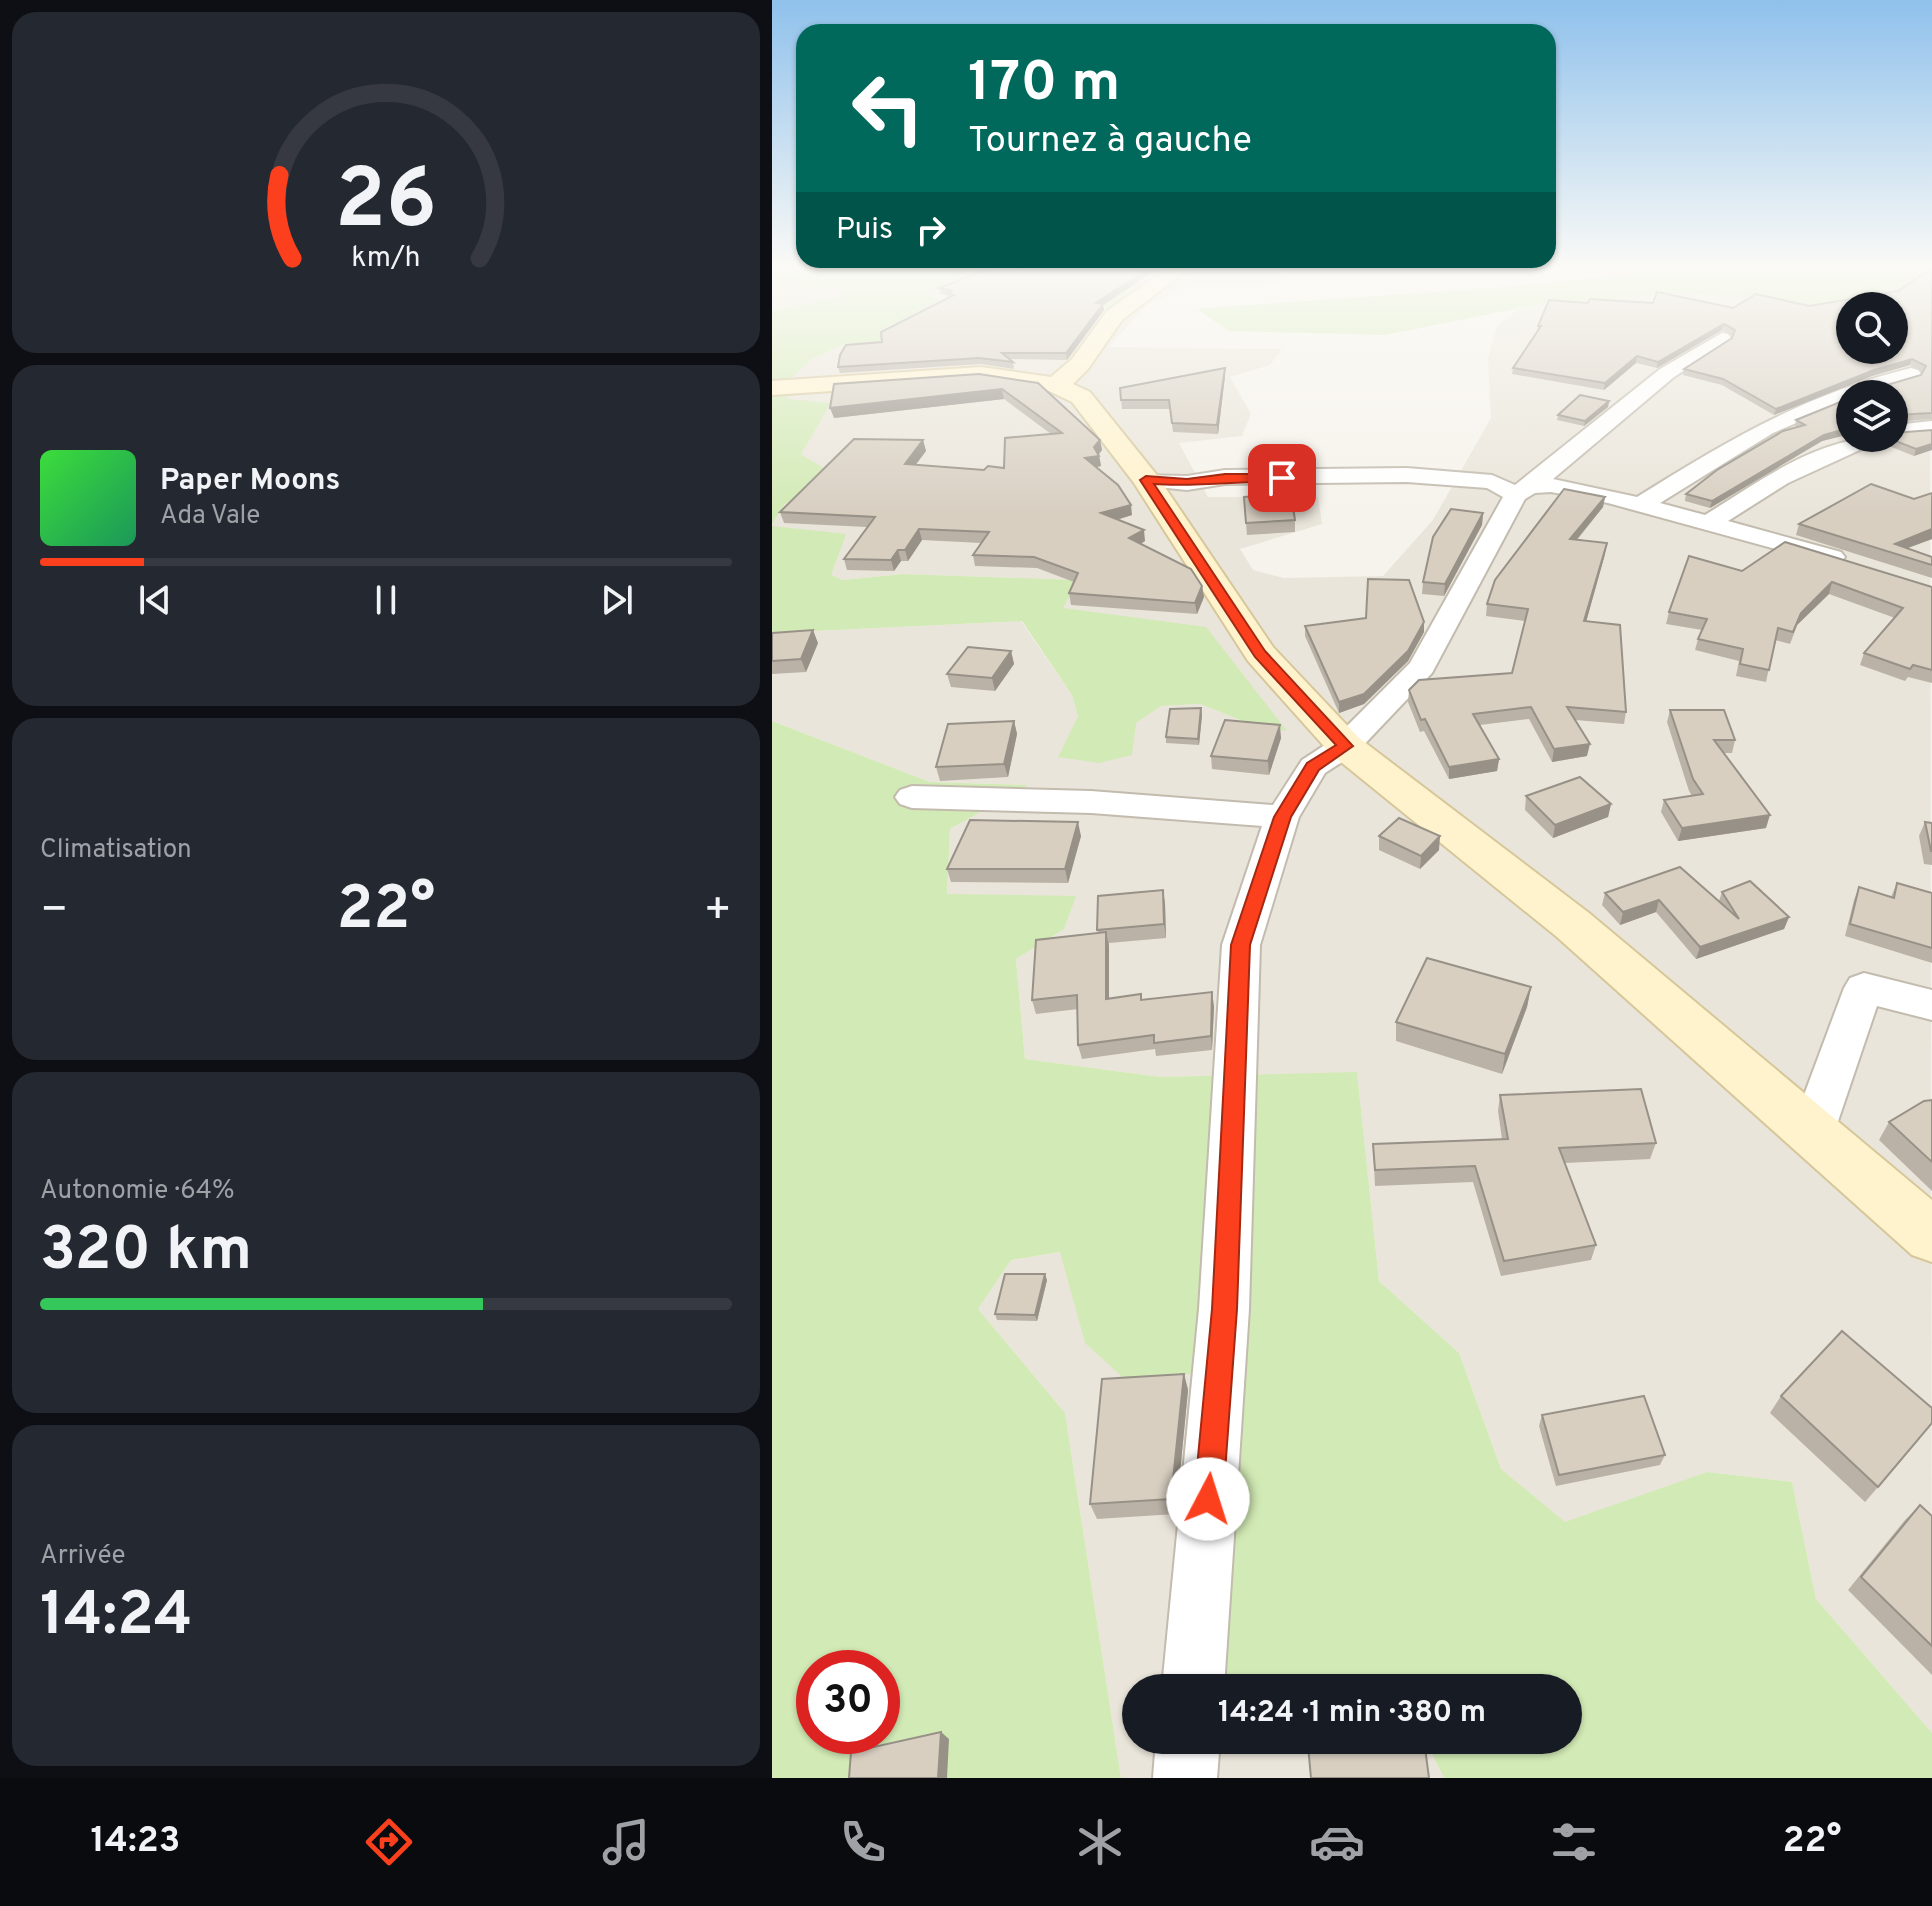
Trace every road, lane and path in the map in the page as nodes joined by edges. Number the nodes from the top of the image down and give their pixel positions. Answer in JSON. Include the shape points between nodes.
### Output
{"nodes":[{"id":1,"x":1093,"y":348,"type":"edge"},
{"id":2,"x":1706,"y":348,"type":"edge"},
{"id":3,"x":1911,"y":374,"type":"edge"},
{"id":4,"x":1055,"y":385,"type":"junction"},
{"id":5,"x":774,"y":388,"type":"edge"},
{"id":6,"x":1932,"y":427,"type":"edge"},
{"id":7,"x":1908,"y":430,"type":"edge"},
{"id":8,"x":1837,"y":452,"type":"edge"},
{"id":9,"x":1146,"y":480,"type":"junction"},
{"id":10,"x":1522,"y":491,"type":"junction"},
{"id":11,"x":1642,"y":504,"type":"junction"},
{"id":12,"x":1711,"y":522,"type":"junction"},
{"id":13,"x":1861,"y":566,"type":"edge"},
{"id":14,"x":1345,"y":746,"type":"junction"},
{"id":15,"x":912,"y":797,"type":"dead end"},
{"id":16,"x":1282,"y":817,"type":"junction"},
{"id":17,"x":1932,"y":1005,"type":"edge"},
{"id":18,"x":1813,"y":1130,"type":"junction"},
{"id":19,"x":1932,"y":1236,"type":"edge"},
{"id":20,"x":1194,"y":1674,"type":"edge"},
{"id":21,"x":1187,"y":1754,"type":"edge"},
{"id":22,"x":1185,"y":1778,"type":"edge"}],
"edges":[{"from":1,"to":4,"type":"street","via":[[1072,375]]},
{"from":2,"to":10,"type":"street","via":[[1667,373]]},
{"from":3,"to":11,"type":"street","via":[[1787,418]]},
{"from":4,"to":5,"type":"street","via":[[981,374]]},
{"from":4,"to":9,"type":"street","via":[[1081,397]]},
{"from":6,"to":7,"type":"street"},
{"from":8,"to":12,"type":"street","via":[[1780,478]]},
{"from":9,"to":10,"type":"street","via":[[1407,475],[1492,482]]},
{"from":9,"to":14,"type":"street","via":[[1260,654]]},
{"from":10,"to":11,"type":"street","via":[[1551,485]]},
{"from":10,"to":14,"type":"street","via":[[1422,667]]},
{"from":11,"to":12,"type":"street"},
{"from":12,"to":13,"type":"street"},
{"from":14,"to":16,"type":"street","via":[[1313,767]]},
{"from":14,"to":18,"type":"street","via":[[1573,925]]},
{"from":15,"to":16,"type":"street","via":[[1091,802]]},
{"from":16,"to":20,"type":"street","via":[[1241,945],[1224,1309]]},
{"from":17,"to":18,"type":"street","via":[[1864,988]]},
{"from":18,"to":19,"type":"street"},
{"from":21,"to":22,"type":"street"}]}
